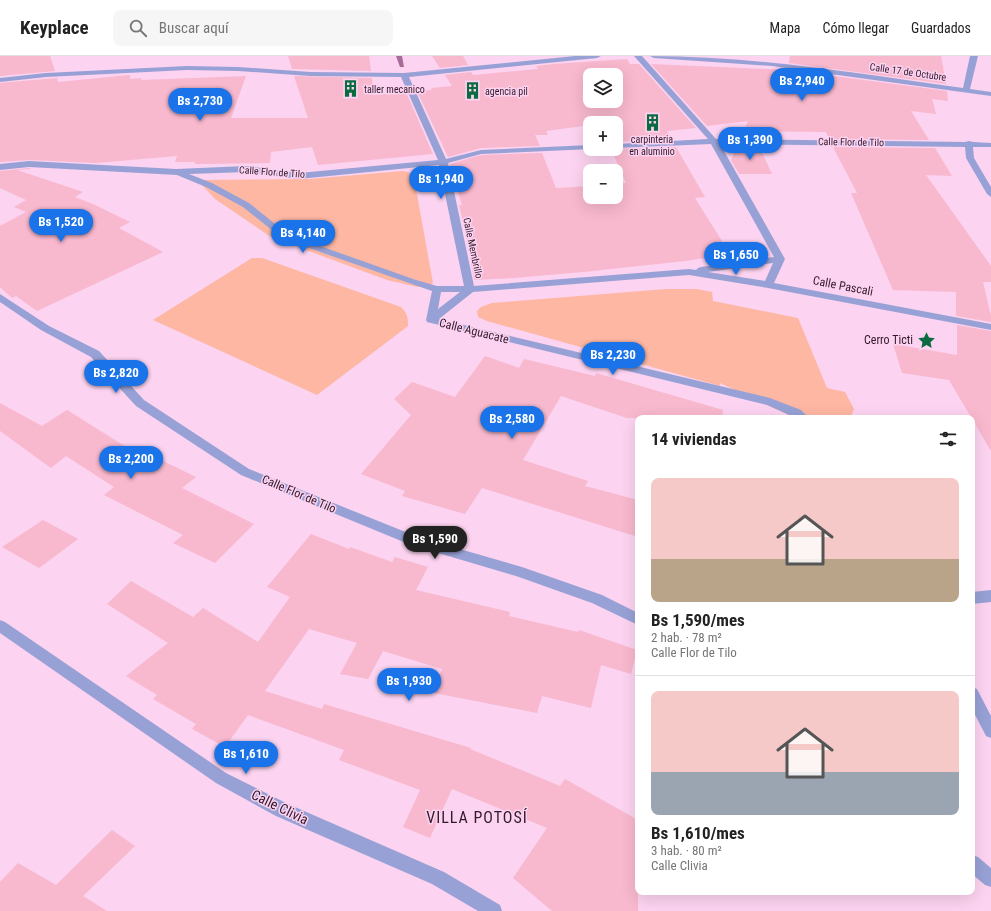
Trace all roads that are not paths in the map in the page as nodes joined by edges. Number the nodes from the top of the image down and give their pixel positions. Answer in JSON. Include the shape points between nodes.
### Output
{"nodes":[{"id":1,"x":597,"y":56,"type":"edge"},
{"id":2,"x":638,"y":56,"type":"edge"},
{"id":3,"x":654,"y":56,"type":"edge"},
{"id":4,"x":974,"y":56,"type":"edge"},
{"id":5,"x":404,"y":75,"type":"junction"},
{"id":6,"x":0,"y":80,"type":"edge"},
{"id":7,"x":966,"y":91,"type":"junction"},
{"id":8,"x":991,"y":94,"type":"edge"},
{"id":9,"x":714,"y":141,"type":"junction"},
{"id":10,"x":969,"y":143,"type":"junction"},
{"id":11,"x":991,"y":145,"type":"edge"},
{"id":12,"x":623,"y":146,"type":"edge"},
{"id":13,"x":583,"y":147,"type":"edge"},
{"id":14,"x":443,"y":162,"type":"junction"},
{"id":15,"x":0,"y":167,"type":"edge"},
{"id":16,"x":176,"y":172,"type":"junction"},
{"id":17,"x":991,"y":194,"type":"edge"},
{"id":18,"x":780,"y":259,"type":"junction"},
{"id":19,"x":690,"y":272,"type":"junction"},
{"id":20,"x":768,"y":285,"type":"junction"},
{"id":21,"x":470,"y":288,"type":"junction"},
{"id":22,"x":437,"y":289,"type":"junction"},
{"id":23,"x":0,"y":297,"type":"edge"},
{"id":24,"x":431,"y":320,"type":"junction"},
{"id":25,"x":991,"y":327,"type":"edge"},
{"id":26,"x":799,"y":415,"type":"edge"},
{"id":27,"x":991,"y":596,"type":"edge"},
{"id":28,"x":975,"y":598,"type":"edge"},
{"id":29,"x":635,"y":617,"type":"edge"},
{"id":30,"x":0,"y":626,"type":"edge"},
{"id":31,"x":975,"y":700,"type":"edge"},
{"id":32,"x":991,"y":731,"type":"edge"},
{"id":33,"x":975,"y":865,"type":"edge"},
{"id":34,"x":991,"y":879,"type":"edge"},
{"id":35,"x":494,"y":911,"type":"edge"}],
"edges":[{"from":1,"to":5,"type":"street"},
{"from":2,"to":9,"type":"street"},
{"from":3,"to":7,"type":"street","name":"Calle 17 de Octubre","via":[[786,66]]},
{"from":4,"to":7,"type":"street"},
{"from":5,"to":6,"type":"street","via":[[310,74],[187,68],[46,75]]},
{"from":5,"to":14,"type":"street","name":"Calle Membrillo"},
{"from":7,"to":8,"type":"street","name":"Calle 17 de Octubre"},
{"from":9,"to":10,"type":"street","name":"Calle Flor de Tilo"},
{"from":9,"to":12,"type":"street","name":"Calle Flor de Tilo"},
{"from":9,"to":18,"type":"street"},
{"from":10,"to":11,"type":"street","name":"Calle Flor de Tilo"},
{"from":10,"to":17,"type":"street","via":[[970,158]]},
{"from":13,"to":14,"type":"street","name":"Calle Flor de Tilo","via":[[481,152]]},
{"from":14,"to":16,"type":"street","name":"Calle Flor de Tilo","via":[[299,176],[247,169]]},
{"from":14,"to":21,"type":"street","name":"Calle Membrillo"},
{"from":15,"to":16,"type":"street","name":"Calle Flor de Tilo","via":[[29,164]]},
{"from":16,"to":22,"type":"street","via":[[209,185],[246,205],[286,237]]},
{"from":18,"to":19,"type":"street","name":"Calle Pascali"},
{"from":18,"to":20,"type":"street"},
{"from":19,"to":20,"type":"street","name":"Calle Pascali"},
{"from":19,"to":21,"type":"street","name":"Calle Pascali"},
{"from":20,"to":25,"type":"street","name":"Calle Pascali"},
{"from":21,"to":22,"type":"street","name":"Calle Pascali"},
{"from":21,"to":24,"type":"street","name":"Calle Membrillo"},
{"from":22,"to":24,"type":"street","name":"Calle Aguacate"},
{"from":23,"to":29,"type":"street","name":"Calle Flor de Tilo","via":[[45,328],[95,354],[140,403],[245,472],[415,541],[524,573],[597,598]]},
{"from":24,"to":26,"type":"street","name":"Calle Aguacate","via":[[770,402]]},
{"from":27,"to":28,"type":"street"},
{"from":30,"to":35,"type":"street","name":"Calle Clivia","via":[[221,778],[282,810],[438,878]]},
{"from":31,"to":32,"type":"street"},
{"from":33,"to":34,"type":"street"}]}
